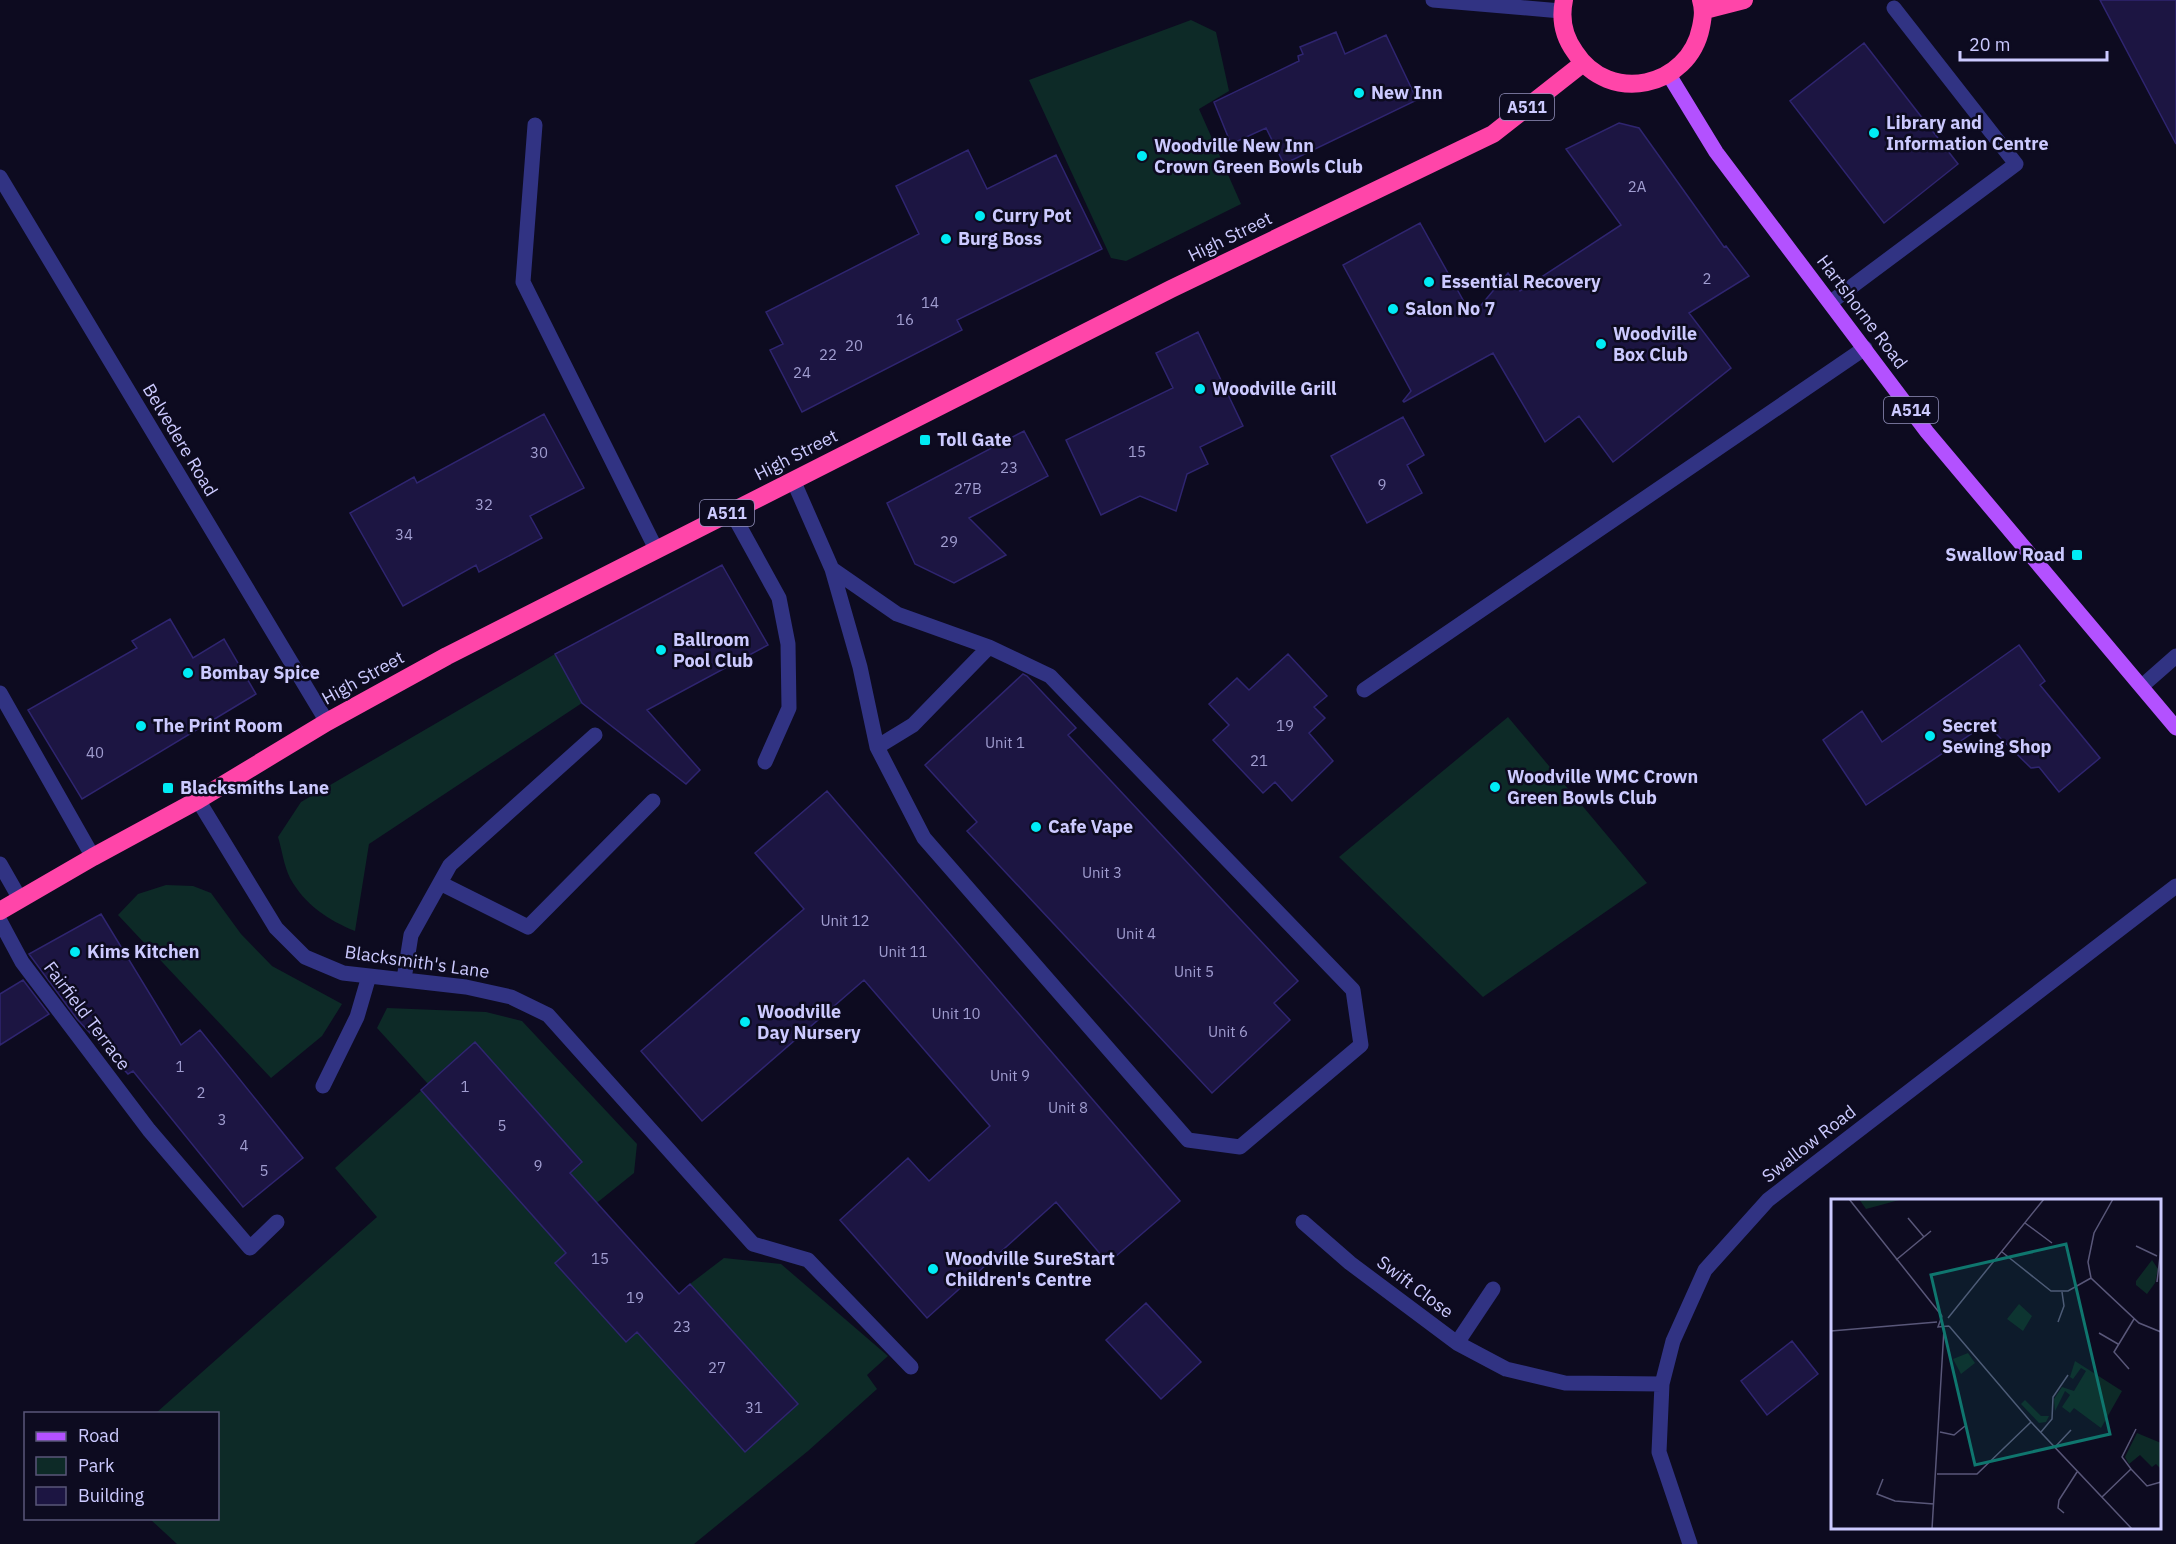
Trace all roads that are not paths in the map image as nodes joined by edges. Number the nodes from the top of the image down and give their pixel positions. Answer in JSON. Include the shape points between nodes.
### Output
{"nodes":[{"id":1,"x":1433,"y":0,"type":"edge"},
{"id":2,"x":1744,"y":0,"type":"edge"},
{"id":3,"x":1703,"y":5,"type":"edge"},
{"id":4,"x":1562,"y":6,"type":"edge"},
{"id":5,"x":1894,"y":8,"type":"dead end"},
{"id":6,"x":1582,"y":64,"type":"junction"},
{"id":7,"x":1670,"y":75,"type":"junction"},
{"id":8,"x":535,"y":125,"type":"dead end"},
{"id":9,"x":0,"y":177,"type":"edge"},
{"id":10,"x":1831,"y":302,"type":"junction"},
{"id":11,"x":1865,"y":348,"type":"junction"},
{"id":12,"x":793,"y":480,"type":"junction"},
{"id":13,"x":731,"y":511,"type":"junction"},
{"id":14,"x":656,"y":549,"type":"junction"},
{"id":15,"x":831,"y":569,"type":"junction"},
{"id":16,"x":989,"y":647,"type":"junction"},
{"id":17,"x":2176,"y":657,"type":"edge"},
{"id":18,"x":2142,"y":686,"type":"junction"},
{"id":19,"x":1364,"y":690,"type":"dead end"},
{"id":20,"x":0,"y":693,"type":"edge"},
{"id":21,"x":327,"y":722,"type":"junction"},
{"id":22,"x":2176,"y":728,"type":"edge"},
{"id":23,"x":595,"y":735,"type":"dead end"},
{"id":24,"x":877,"y":747,"type":"junction"},
{"id":25,"x":765,"y":762,"type":"dead end"},
{"id":26,"x":198,"y":800,"type":"junction"},
{"id":27,"x":653,"y":801,"type":"dead end"},
{"id":28,"x":93,"y":857,"type":"junction"},
{"id":29,"x":0,"y":864,"type":"edge"},
{"id":30,"x":440,"y":883,"type":"junction"},
{"id":31,"x":2176,"y":886,"type":"edge"},
{"id":32,"x":20,"y":899,"type":"junction"},
{"id":33,"x":0,"y":911,"type":"edge"},
{"id":34,"x":0,"y":921,"type":"edge"},
{"id":35,"x":369,"y":976,"type":"junction"},
{"id":36,"x":404,"y":979,"type":"junction"},
{"id":37,"x":323,"y":1086,"type":"dead end"},
{"id":38,"x":277,"y":1222,"type":"dead end"},
{"id":39,"x":1303,"y":1222,"type":"dead end"},
{"id":40,"x":1493,"y":1289,"type":"dead end"},
{"id":41,"x":1457,"y":1343,"type":"junction"},
{"id":42,"x":911,"y":1368,"type":"dead end"},
{"id":43,"x":1662,"y":1384,"type":"junction"},
{"id":44,"x":1690,"y":1544,"type":"edge"}],
"edges":[{"from":1,"to":4,"type":"street"},
{"from":2,"to":3,"type":"highway"},
{"from":3,"to":7,"type":"highway","via":[[1699,39]]},
{"from":4,"to":6,"type":"highway","via":[[1566,40]]},
{"from":5,"to":10,"type":"street","via":[[2016,164]]},
{"from":6,"to":7,"type":"highway","via":[[1614,82],[1639,84]]},
{"from":6,"to":12,"type":"highway","name":"High Street","number":"A511","via":[[1492,134],[1172,289]]},
{"from":7,"to":10,"type":"main road","name":"Hartshorne Road","number":"A514","via":[[1716,152]]},
{"from":8,"to":14,"type":"street","via":[[523,282]]},
{"from":9,"to":21,"type":"street","name":"Belvedere Road"},
{"from":10,"to":11,"type":"main road","name":"Hartshorne Road","number":"A514"},
{"from":11,"to":18,"type":"main road","name":"Hartshorne Road","number":"A514","via":[[1927,432]]},
{"from":11,"to":19,"type":"street"},
{"from":12,"to":13,"type":"highway","name":"High Street","number":"A511"},
{"from":12,"to":15,"type":"street"},
{"from":13,"to":14,"type":"highway","name":"High Street","number":"A511"},
{"from":13,"to":25,"type":"street","via":[[779,598],[788,645],[789,708]]},
{"from":14,"to":21,"type":"highway","name":"High Street","number":"A511"},
{"from":15,"to":16,"type":"street","via":[[897,615]]},
{"from":15,"to":24,"type":"street","via":[[860,667]]},
{"from":16,"to":24,"type":"street","via":[[913,725]]},
{"from":16,"to":24,"type":"street","via":[[1050,676],[1353,990],[1361,1045],[1240,1146],[1188,1140],[924,838]]},
{"from":17,"to":18,"type":"street"},
{"from":18,"to":22,"type":"main road","name":"Hartshorne Road","number":"A514"},
{"from":20,"to":28,"type":"street"},
{"from":21,"to":26,"type":"highway","name":"High Street","number":"A511"},
{"from":23,"to":30,"type":"street","via":[[450,865]]},
{"from":26,"to":28,"type":"highway","name":"High Street","number":"A511"},
{"from":26,"to":35,"type":"street","name":"Blacksmith's Lane","via":[[276,928],[305,957],[343,974]]},
{"from":27,"to":30,"type":"street","via":[[528,927]]},
{"from":28,"to":32,"type":"highway","name":"High Street","number":"A511"},
{"from":29,"to":32,"type":"street"},
{"from":30,"to":36,"type":"street","via":[[411,935]]},
{"from":31,"to":43,"type":"street","name":"Swallow Road","via":[[1768,1200],[1705,1270],[1673,1341]]},
{"from":32,"to":33,"type":"highway","name":"High Street","number":"A511"},
{"from":34,"to":38,"type":"street","name":"Fairfield Terrace","via":[[22,962],[149,1130],[250,1248]]},
{"from":35,"to":36,"type":"street","name":"Blacksmith's Lane"},
{"from":35,"to":37,"type":"street","via":[[357,1017]]},
{"from":36,"to":42,"type":"street","name":"Blacksmith's Lane","via":[[511,997],[548,1015],[753,1244],[808,1260]]},
{"from":39,"to":41,"type":"street","name":"Swift Close","via":[[1350,1263]]},
{"from":40,"to":41,"type":"street","name":"Swift Close"},
{"from":41,"to":43,"type":"street","name":"Swift Close","via":[[1506,1369],[1565,1383]]},
{"from":43,"to":44,"type":"street","name":"Swallow Road","via":[[1659,1452]]}]}
